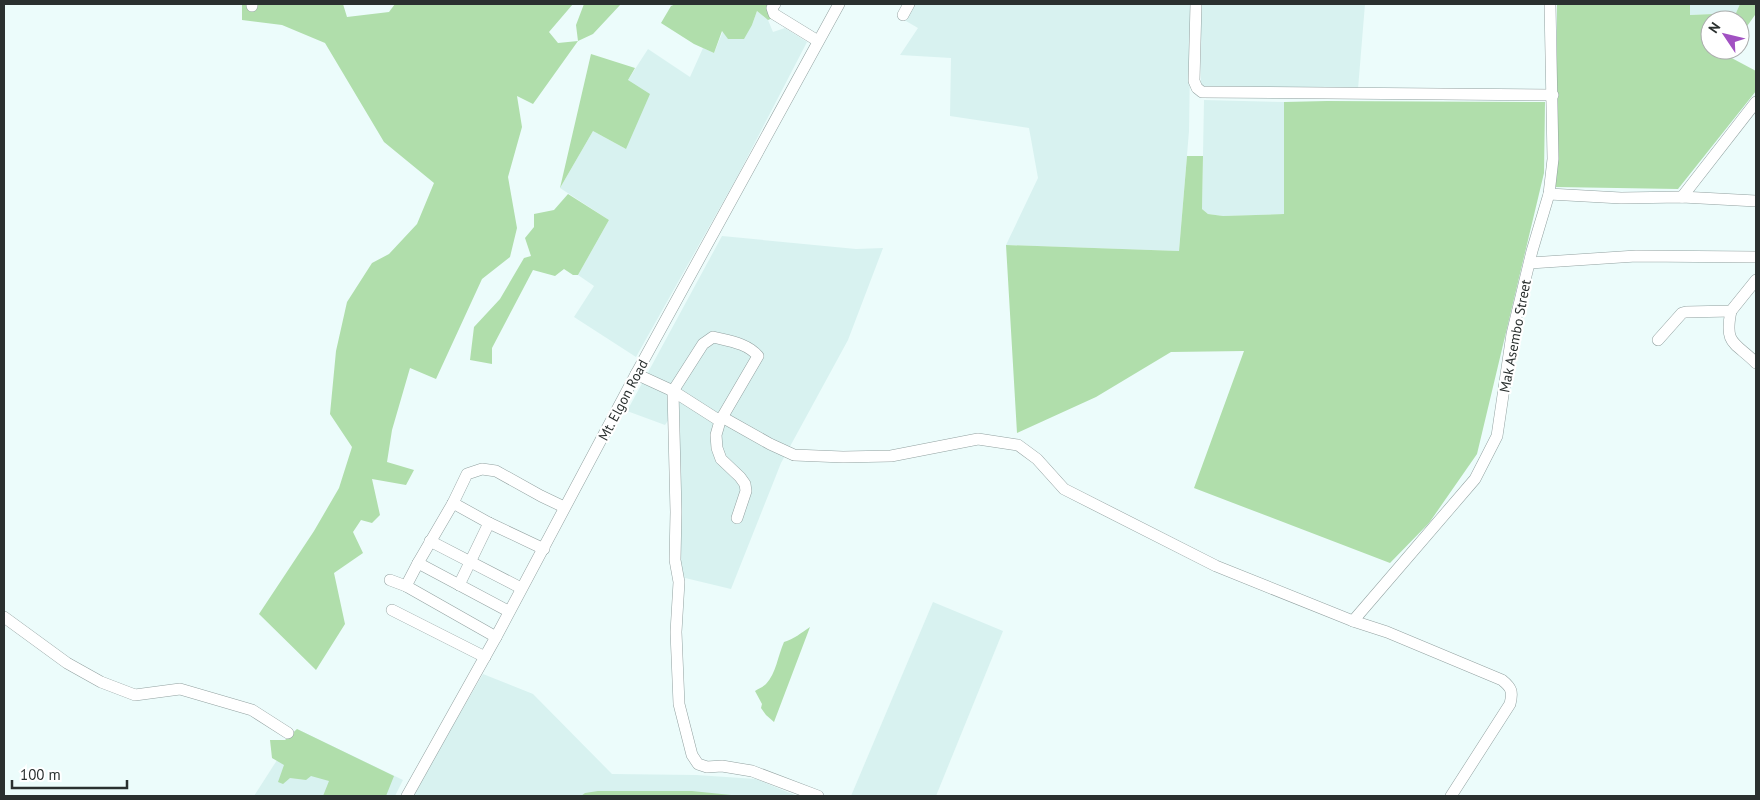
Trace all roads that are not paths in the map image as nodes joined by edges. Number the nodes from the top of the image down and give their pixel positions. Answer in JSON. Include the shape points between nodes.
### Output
{"nodes":[{"id":1,"x":774,"y":4,"type":"edge"},
{"id":2,"x":839,"y":4,"type":"edge"},
{"id":3,"x":909,"y":4,"type":"edge"},
{"id":4,"x":1196,"y":4,"type":"edge"},
{"id":5,"x":1550,"y":4,"type":"edge"},
{"id":6,"x":903,"y":15,"type":"dead end"},
{"id":7,"x":818,"y":41,"type":"junction"},
{"id":8,"x":1552,"y":95,"type":"junction"},
{"id":9,"x":1756,"y":102,"type":"edge"},
{"id":10,"x":1550,"y":194,"type":"junction"},
{"id":11,"x":1682,"y":197,"type":"junction"},
{"id":12,"x":1756,"y":201,"type":"edge"},
{"id":13,"x":1756,"y":257,"type":"edge"},
{"id":14,"x":1530,"y":263,"type":"junction"},
{"id":15,"x":1756,"y":280,"type":"edge"},
{"id":16,"x":1730,"y":311,"type":"junction"},
{"id":17,"x":1658,"y":340,"type":"dead end"},
{"id":18,"x":1756,"y":363,"type":"edge"},
{"id":19,"x":636,"y":374,"type":"junction"},
{"id":20,"x":673,"y":391,"type":"junction"},
{"id":21,"x":721,"y":419,"type":"junction"},
{"id":22,"x":453,"y":503,"type":"junction"},
{"id":23,"x":564,"y":507,"type":"junction"},
{"id":24,"x":738,"y":518,"type":"dead end"},
{"id":25,"x":489,"y":523,"type":"junction"},
{"id":26,"x":430,"y":541,"type":"junction"},
{"id":27,"x":544,"y":549,"type":"junction"},
{"id":28,"x":470,"y":562,"type":"junction"},
{"id":29,"x":418,"y":563,"type":"junction"},
{"id":30,"x":390,"y":580,"type":"dead end"},
{"id":31,"x":459,"y":585,"type":"junction"},
{"id":32,"x":406,"y":586,"type":"junction"},
{"id":33,"x":521,"y":588,"type":"junction"},
{"id":34,"x":392,"y":610,"type":"dead end"},
{"id":35,"x":508,"y":611,"type":"junction"},
{"id":36,"x":4,"y":617,"type":"edge"},
{"id":37,"x":1353,"y":621,"type":"junction"},
{"id":38,"x":496,"y":637,"type":"junction"},
{"id":39,"x":485,"y":657,"type":"junction"},
{"id":40,"x":288,"y":733,"type":"dead end"},
{"id":41,"x":407,"y":796,"type":"edge"},
{"id":42,"x":818,"y":796,"type":"edge"},
{"id":43,"x":1451,"y":796,"type":"edge"}],
"edges":[{"from":1,"to":7,"type":"street","via":[[774,14]]},
{"from":2,"to":7,"type":"street","name":"Mt. Elgon Road"},
{"from":3,"to":6,"type":"street"},
{"from":4,"to":8,"type":"street","via":[[1194,82],[1202,92]]},
{"from":5,"to":8,"type":"street","name":"Mak Asembo Street"},
{"from":7,"to":19,"type":"street","name":"Mt. Elgon Road"},
{"from":8,"to":10,"type":"street","name":"Mak Asembo Street"},
{"from":9,"to":11,"type":"street"},
{"from":10,"to":11,"type":"street"},
{"from":10,"to":14,"type":"street","name":"Mak Asembo Street"},
{"from":11,"to":12,"type":"street"},
{"from":13,"to":14,"type":"street","via":[[1636,256]]},
{"from":14,"to":37,"type":"street","name":"Mak Asembo Street","via":[[1512,334],[1497,436],[1475,479]]},
{"from":15,"to":16,"type":"street"},
{"from":16,"to":17,"type":"street","via":[[1682,313]]},
{"from":16,"to":18,"type":"street","via":[[1728,333],[1732,342]]},
{"from":19,"to":20,"type":"street"},
{"from":19,"to":23,"type":"street","name":"Mt. Elgon Road"},
{"from":20,"to":21,"type":"street"},
{"from":20,"to":21,"type":"street","via":[[713,337],[752,350],[758,356]]},
{"from":20,"to":42,"type":"street","via":[[675,560],[679,582],[676,665],[679,704],[692,755],[698,764],[707,767],[752,770]]},
{"from":21,"to":24,"type":"street","via":[[716,435],[720,459],[745,484]]},
{"from":21,"to":37,"type":"street","via":[[794,455],[891,456],[978,438],[1018,445],[1037,459],[1064,489],[1093,505],[1216,566]]},
{"from":22,"to":23,"type":"street","via":[[467,474],[482,469],[496,471]]},
{"from":22,"to":25,"type":"street"},
{"from":22,"to":26,"type":"street"},
{"from":23,"to":27,"type":"street","name":"Mt. Elgon Road"},
{"from":25,"to":27,"type":"street"},
{"from":25,"to":28,"type":"street"},
{"from":26,"to":28,"type":"street"},
{"from":26,"to":29,"type":"street"},
{"from":27,"to":33,"type":"street","name":"Mt. Elgon Road"},
{"from":28,"to":31,"type":"street"},
{"from":28,"to":33,"type":"street"},
{"from":29,"to":31,"type":"street"},
{"from":29,"to":32,"type":"street"},
{"from":30,"to":32,"type":"street"},
{"from":31,"to":35,"type":"street"},
{"from":32,"to":38,"type":"street"},
{"from":33,"to":35,"type":"street","name":"Mt. Elgon Road"},
{"from":34,"to":39,"type":"street"},
{"from":35,"to":38,"type":"street","name":"Mt. Elgon Road"},
{"from":36,"to":40,"type":"street","via":[[68,663],[101,682],[135,695],[180,689],[252,710]]},
{"from":37,"to":43,"type":"street","via":[[1387,632],[1510,686],[1513,694],[1510,704]]},
{"from":38,"to":39,"type":"street","name":"Mt. Elgon Road"},
{"from":39,"to":41,"type":"street","name":"Mt. Elgon Road"}]}
